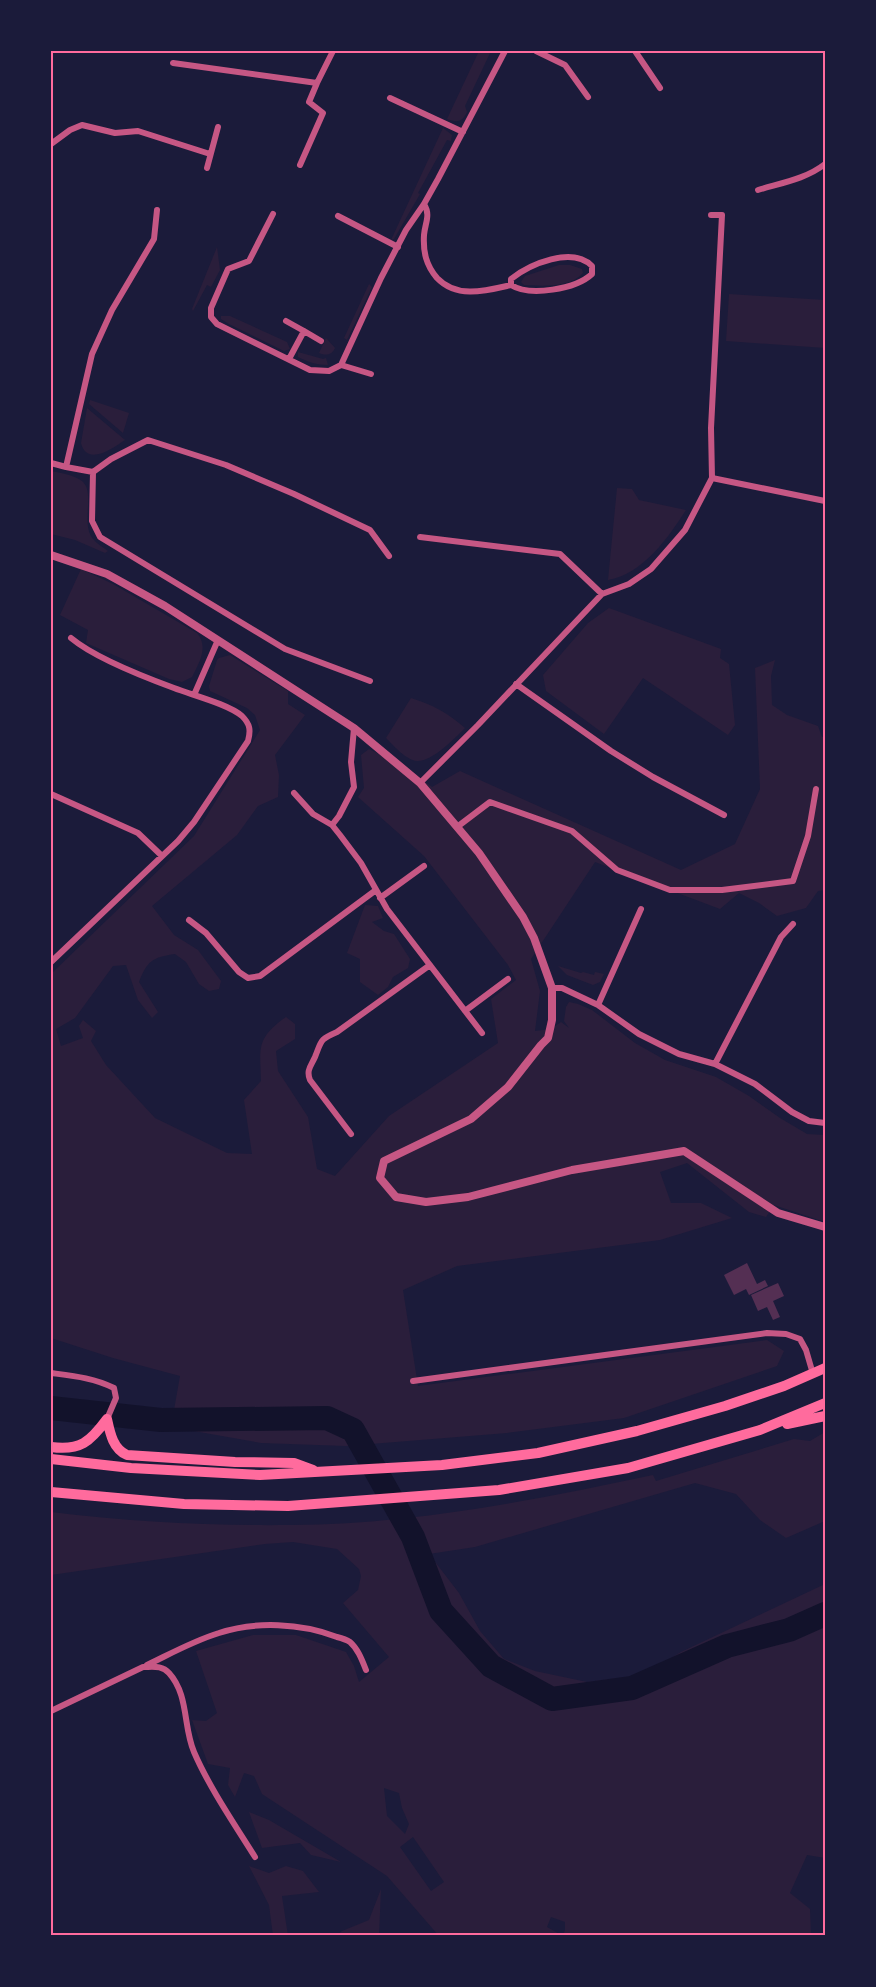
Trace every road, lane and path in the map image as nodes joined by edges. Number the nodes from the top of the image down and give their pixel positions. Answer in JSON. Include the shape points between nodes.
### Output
{"nodes":[{"id":1,"x":333,"y":51,"type":"edge"},
{"id":2,"x":505,"y":51,"type":"edge"},
{"id":3,"x":536,"y":51,"type":"edge"},
{"id":4,"x":635,"y":51,"type":"edge"},
{"id":5,"x":173,"y":63,"type":"dead end"},
{"id":6,"x":317,"y":83,"type":"junction"},
{"id":7,"x":660,"y":88,"type":"dead end"},
{"id":8,"x":588,"y":97,"type":"dead end"},
{"id":9,"x":390,"y":98,"type":"dead end"},
{"id":10,"x":218,"y":127,"type":"dead end"},
{"id":11,"x":463,"y":132,"type":"junction"},
{"id":12,"x":51,"y":144,"type":"edge"},
{"id":13,"x":210,"y":154,"type":"junction"},
{"id":14,"x":825,"y":164,"type":"edge"},
{"id":15,"x":300,"y":165,"type":"dead end"},
{"id":16,"x":207,"y":168,"type":"dead end"},
{"id":17,"x":758,"y":190,"type":"dead end"},
{"id":18,"x":424,"y":204,"type":"junction"},
{"id":19,"x":157,"y":210,"type":"dead end"},
{"id":20,"x":273,"y":214,"type":"dead end"},
{"id":21,"x":711,"y":215,"type":"dead end"},
{"id":22,"x":338,"y":216,"type":"dead end"},
{"id":23,"x":398,"y":247,"type":"junction"},
{"id":24,"x":511,"y":285,"type":"junction"},
{"id":25,"x":286,"y":321,"type":"dead end"},
{"id":26,"x":303,"y":331,"type":"junction"},
{"id":27,"x":321,"y":341,"type":"dead end"},
{"id":28,"x":289,"y":359,"type":"junction"},
{"id":29,"x":341,"y":365,"type":"junction"},
{"id":30,"x":371,"y":374,"type":"dead end"},
{"id":31,"x":51,"y":463,"type":"edge"},
{"id":32,"x":66,"y":467,"type":"junction"},
{"id":33,"x":93,"y":472,"type":"junction"},
{"id":34,"x":712,"y":478,"type":"junction"},
{"id":35,"x":825,"y":501,"type":"edge"},
{"id":36,"x":420,"y":537,"type":"dead end"},
{"id":37,"x":51,"y":555,"type":"edge"},
{"id":38,"x":389,"y":556,"type":"dead end"},
{"id":39,"x":602,"y":594,"type":"junction"},
{"id":40,"x":71,"y":638,"type":"dead end"},
{"id":41,"x":218,"y":640,"type":"junction"},
{"id":42,"x":370,"y":681,"type":"dead end"},
{"id":43,"x":516,"y":684,"type":"junction"},
{"id":44,"x":194,"y":695,"type":"junction"},
{"id":45,"x":354,"y":729,"type":"junction"},
{"id":46,"x":420,"y":783,"type":"junction"},
{"id":47,"x":816,"y":789,"type":"dead end"},
{"id":48,"x":294,"y":793,"type":"dead end"},
{"id":49,"x":51,"y":794,"type":"edge"},
{"id":50,"x":724,"y":815,"type":"dead end"},
{"id":51,"x":332,"y":825,"type":"junction"},
{"id":52,"x":458,"y":827,"type":"junction"},
{"id":53,"x":162,"y":856,"type":"junction"},
{"id":54,"x":424,"y":866,"type":"dead end"},
{"id":55,"x":376,"y":890,"type":"junction"},
{"id":56,"x":380,"y":898,"type":"junction"},
{"id":57,"x":641,"y":909,"type":"dead end"},
{"id":58,"x":189,"y":920,"type":"dead end"},
{"id":59,"x":793,"y":924,"type":"dead end"},
{"id":60,"x":51,"y":962,"type":"edge"},
{"id":61,"x":430,"y":965,"type":"junction"},
{"id":62,"x":507,"y":979,"type":"dead end"},
{"id":63,"x":552,"y":988,"type":"junction"},
{"id":64,"x":598,"y":1005,"type":"junction"},
{"id":65,"x":465,"y":1011,"type":"junction"},
{"id":66,"x":482,"y":1033,"type":"dead end"},
{"id":67,"x":715,"y":1064,"type":"junction"},
{"id":68,"x":825,"y":1123,"type":"edge"},
{"id":69,"x":351,"y":1134,"type":"dead end"},
{"id":70,"x":825,"y":1227,"type":"edge"},
{"id":71,"x":825,"y":1368,"type":"edge"},
{"id":72,"x":51,"y":1373,"type":"edge"},
{"id":73,"x":813,"y":1374,"type":"junction"},
{"id":74,"x":413,"y":1381,"type":"dead end"},
{"id":75,"x":825,"y":1403,"type":"edge"},
{"id":76,"x":825,"y":1416,"type":"edge"},
{"id":77,"x":107,"y":1419,"type":"junction"},
{"id":78,"x":760,"y":1430,"type":"junction"},
{"id":79,"x":51,"y":1447,"type":"edge"},
{"id":80,"x":51,"y":1459,"type":"edge"},
{"id":81,"x":317,"y":1472,"type":"junction"},
{"id":82,"x":51,"y":1492,"type":"edge"},
{"id":83,"x":143,"y":1667,"type":"junction"},
{"id":84,"x":366,"y":1670,"type":"dead end"},
{"id":85,"x":51,"y":1712,"type":"edge"},
{"id":86,"x":255,"y":1857,"type":"dead end"}],
"edges":[{"from":1,"to":6,"type":"street"},
{"from":2,"to":11,"type":"street"},
{"from":3,"to":8,"type":"street","via":[[565,65]]},
{"from":4,"to":7,"type":"street"},
{"from":5,"to":6,"type":"street"},
{"from":6,"to":15,"type":"street","via":[[309,102],[323,113]]},
{"from":9,"to":11,"type":"street"},
{"from":10,"to":13,"type":"street"},
{"from":11,"to":18,"type":"street"},
{"from":12,"to":13,"type":"street","via":[[82,125],[115,133],[138,130]]},
{"from":13,"to":16,"type":"street"},
{"from":14,"to":17,"type":"street","via":[[800,178]]},
{"from":18,"to":23,"type":"street"},
{"from":18,"to":24,"type":"street","via":[[428,216],[424,255],[445,286],[482,292]]},
{"from":19,"to":32,"type":"street","via":[[154,239],[112,310],[92,354]]},
{"from":20,"to":28,"type":"street","via":[[249,261],[228,269],[211,308],[211,317],[217,324]]},
{"from":21,"to":34,"type":"street","via":[[722,215]]},
{"from":22,"to":23,"type":"street"},
{"from":23,"to":29,"type":"street"},
{"from":24,"to":24,"type":"street","via":[[517,290],[573,286],[592,274],[592,266],[575,257],[560,258],[517,274]]},
{"from":25,"to":26,"type":"street"},
{"from":26,"to":27,"type":"street"},
{"from":26,"to":28,"type":"street"},
{"from":28,"to":29,"type":"street","via":[[310,370],[329,371]]},
{"from":29,"to":30,"type":"street"},
{"from":31,"to":32,"type":"street"},
{"from":32,"to":33,"type":"street"},
{"from":33,"to":38,"type":"street","via":[[148,440],[226,465],[370,530]]},
{"from":33,"to":42,"type":"street","via":[[92,521],[100,537],[285,649]]},
{"from":34,"to":35,"type":"street"},
{"from":34,"to":39,"type":"street","via":[[685,530],[651,569],[629,584]]},
{"from":36,"to":39,"type":"street","via":[[560,554]]},
{"from":37,"to":41,"type":"street","via":[[107,574]]},
{"from":39,"to":43,"type":"street"},
{"from":40,"to":44,"type":"street","via":[[84,648]]},
{"from":41,"to":44,"type":"street"},
{"from":41,"to":45,"type":"street"},
{"from":43,"to":46,"type":"street"},
{"from":43,"to":50,"type":"street","via":[[610,751]]},
{"from":44,"to":53,"type":"street","via":[[236,712],[248,723],[250,732],[248,741],[194,822]]},
{"from":45,"to":46,"type":"street"},
{"from":45,"to":51,"type":"street","via":[[354,787]]},
{"from":46,"to":52,"type":"street"},
{"from":47,"to":52,"type":"street","via":[[808,836],[793,881],[722,890],[670,890],[659,886],[617,870],[572,831],[490,802]]},
{"from":48,"to":51,"type":"street","via":[[313,813]]},
{"from":49,"to":53,"type":"street","via":[[138,833]]},
{"from":51,"to":55,"type":"street"},
{"from":52,"to":63,"type":"street","via":[[523,917]]},
{"from":53,"to":60,"type":"street"},
{"from":54,"to":56,"type":"street"},
{"from":55,"to":56,"type":"street"},
{"from":55,"to":58,"type":"street","via":[[260,976],[248,978]]},
{"from":56,"to":61,"type":"street"},
{"from":57,"to":64,"type":"street"},
{"from":59,"to":67,"type":"street","via":[[782,936]]},
{"from":61,"to":65,"type":"street"},
{"from":61,"to":69,"type":"street","via":[[327,1036],[318,1047],[308,1074],[310,1080]]},
{"from":62,"to":65,"type":"street"},
{"from":63,"to":64,"type":"street","via":[[562,988]]},
{"from":63,"to":70,"type":"street","via":[[548,1038],[508,1087],[471,1119],[384,1161],[380,1178],[396,1197],[426,1202],[468,1197],[572,1170],[684,1151],[778,1213]]},
{"from":64,"to":67,"type":"street","via":[[639,1034],[679,1054]]},
{"from":65,"to":66,"type":"street"},
{"from":67,"to":68,"type":"street","via":[[755,1084],[792,1112],[809,1121]]},
{"from":71,"to":73,"type":"highway"},
{"from":72,"to":77,"type":"street","via":[[100,1381],[114,1388],[116,1398]]},
{"from":73,"to":74,"type":"street","via":[[800,1339],[767,1333]]},
{"from":73,"to":81,"type":"highway","via":[[725,1406],[538,1453],[442,1465]]},
{"from":75,"to":78,"type":"highway"},
{"from":76,"to":78,"type":"highway"},
{"from":77,"to":79,"type":"highway","via":[[80,1446]]},
{"from":77,"to":81,"type":"highway","via":[[113,1442],[127,1455],[294,1462]]},
{"from":78,"to":82,"type":"highway","via":[[628,1468],[499,1490],[414,1498],[288,1506],[184,1504]]},
{"from":80,"to":81,"type":"highway","via":[[260,1475]]},
{"from":83,"to":84,"type":"street","via":[[220,1633],[254,1626],[285,1626],[322,1631],[350,1642]]},
{"from":83,"to":85,"type":"street"},
{"from":83,"to":86,"type":"street","via":[[160,1667],[176,1684],[194,1751]]}]}
